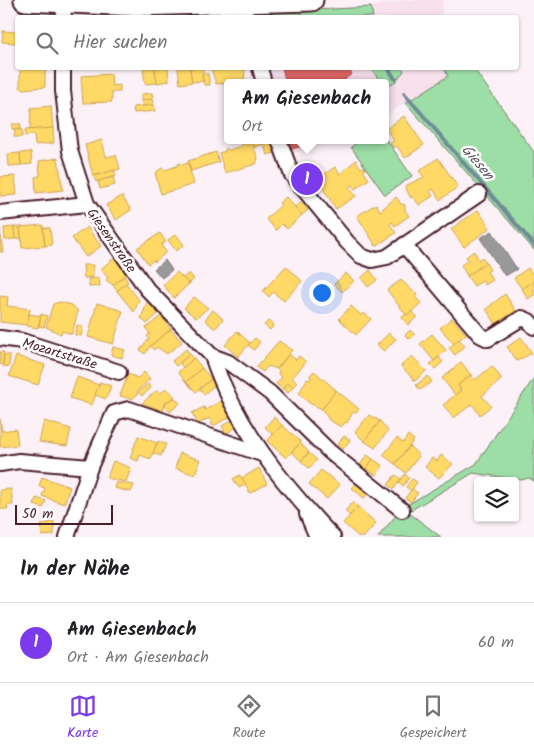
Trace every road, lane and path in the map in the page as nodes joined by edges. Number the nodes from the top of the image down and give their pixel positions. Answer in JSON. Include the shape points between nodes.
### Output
{"nodes":[{"id":1,"x":25,"y":0,"type":"edge"},
{"id":2,"x":312,"y":0,"type":"edge"},
{"id":3,"x":64,"y":10,"type":"edge"},
{"id":4,"x":244,"y":10,"type":"edge"},
{"id":5,"x":63,"y":70,"type":"edge"},
{"id":6,"x":280,"y":144,"type":"edge"},
{"id":7,"x":478,"y":194,"type":"dead end"},
{"id":8,"x":87,"y":204,"type":"junction"},
{"id":9,"x":0,"y":213,"type":"edge"},
{"id":10,"x":404,"y":245,"type":"junction"},
{"id":11,"x":534,"y":327,"type":"edge"},
{"id":12,"x":0,"y":338,"type":"edge"},
{"id":13,"x":212,"y":356,"type":"junction"},
{"id":14,"x":119,"y":372,"type":"dead end"},
{"id":15,"x":262,"y":454,"type":"junction"},
{"id":16,"x":0,"y":464,"type":"edge"},
{"id":17,"x":90,"y":467,"type":"junction"},
{"id":18,"x":304,"y":507,"type":"junction"},
{"id":19,"x":402,"y":510,"type":"dead end"},
{"id":20,"x":67,"y":537,"type":"edge"},
{"id":21,"x":317,"y":537,"type":"edge"},
{"id":22,"x":333,"y":537,"type":"edge"}],
"edges":[{"from":1,"to":3,"type":"main road"},
{"from":2,"to":4,"type":"main road"},
{"from":3,"to":4,"type":"main road"},
{"from":5,"to":8,"type":"street","name":"Giesenstraße","via":[[70,151]]},
{"from":6,"to":10,"type":"street","via":[[292,175],[360,256],[372,260],[387,257]]},
{"from":7,"to":10,"type":"street"},
{"from":8,"to":9,"type":"street"},
{"from":8,"to":13,"type":"street","name":"Giesenstraße","via":[[148,289]]},
{"from":10,"to":11,"type":"street","via":[[480,335],[488,339],[522,318]]},
{"from":12,"to":14,"type":"street","name":"Mozartstraße","via":[[22,341]]},
{"from":13,"to":15,"type":"street","name":"Giesenstraße","via":[[218,375]]},
{"from":13,"to":19,"type":"street","name":"Giesenstraße","via":[[243,371],[330,452]]},
{"from":15,"to":17,"type":"street","via":[[129,409],[114,413]]},
{"from":15,"to":18,"type":"street","name":"Giesenstraße"},
{"from":16,"to":17,"type":"street","via":[[18,461]]},
{"from":17,"to":20,"type":"street"},
{"from":18,"to":21,"type":"street"},
{"from":18,"to":22,"type":"street","name":"Giesenstraße"}]}
